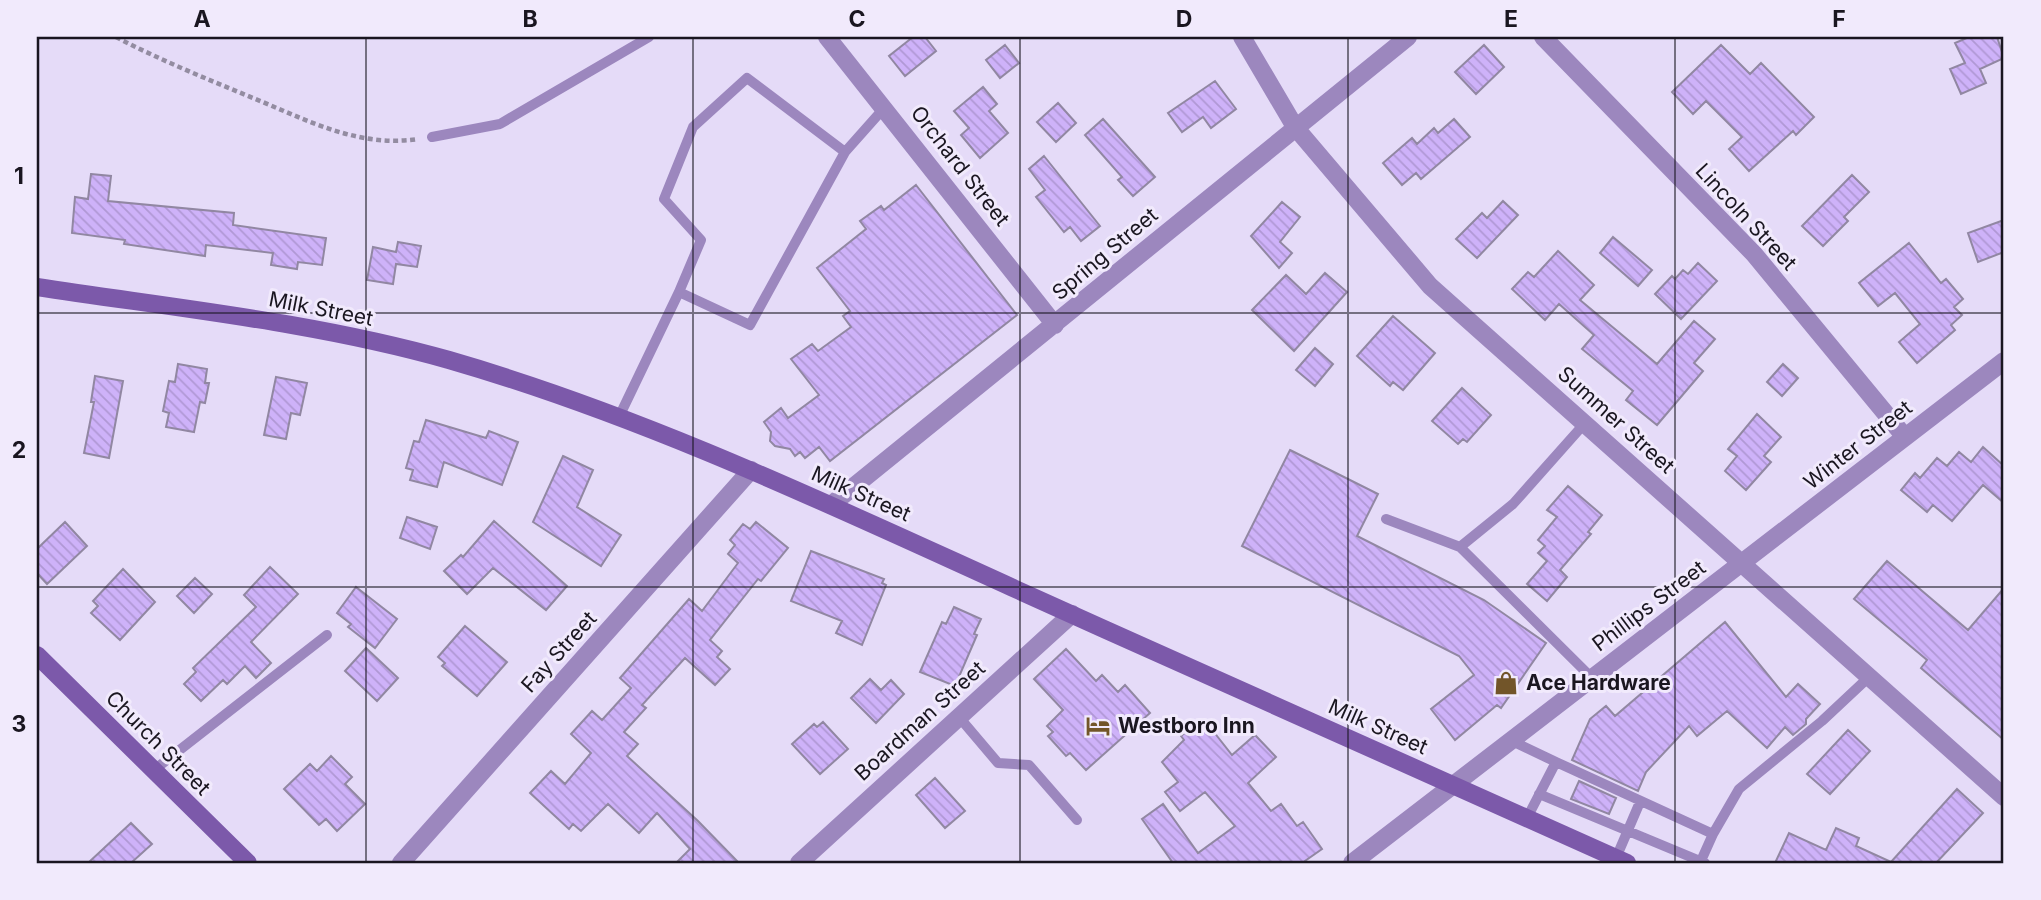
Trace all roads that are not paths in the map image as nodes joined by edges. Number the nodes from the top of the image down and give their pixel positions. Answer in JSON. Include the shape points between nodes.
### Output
{"nodes":[{"id":1,"x":649,"y":37,"type":"edge"},
{"id":2,"x":827,"y":37,"type":"edge"},
{"id":3,"x":1242,"y":37,"type":"edge"},
{"id":4,"x":1408,"y":37,"type":"edge"},
{"id":5,"x":1543,"y":37,"type":"edge"},
{"id":6,"x":885,"y":107,"type":"junction"},
{"id":7,"x":1295,"y":127,"type":"junction"},
{"id":8,"x":432,"y":137,"type":"road end"},
{"id":9,"x":845,"y":152,"type":"junction"},
{"id":10,"x":37,"y":287,"type":"edge"},
{"id":11,"x":679,"y":292,"type":"junction"},
{"id":12,"x":1055,"y":325,"type":"junction"},
{"id":13,"x":2004,"y":361,"type":"edge"},
{"id":14,"x":618,"y":419,"type":"junction"},
{"id":15,"x":1585,"y":423,"type":"junction"},
{"id":16,"x":1905,"y":437,"type":"junction"},
{"id":17,"x":751,"y":470,"type":"junction"},
{"id":18,"x":831,"y":505,"type":"junction"},
{"id":19,"x":1386,"y":519,"type":"dead end"},
{"id":20,"x":1460,"y":547,"type":"junction"},
{"id":21,"x":1741,"y":565,"type":"junction"},
{"id":22,"x":1072,"y":614,"type":"junction"},
{"id":23,"x":327,"y":635,"type":"dead end"},
{"id":24,"x":37,"y":655,"type":"edge"},
{"id":25,"x":1869,"y":677,"type":"junction"},
{"id":26,"x":1592,"y":678,"type":"junction"},
{"id":27,"x":959,"y":717,"type":"junction"},
{"id":28,"x":1510,"y":740,"type":"junction"},
{"id":29,"x":1556,"y":762,"type":"junction"},
{"id":30,"x":154,"y":770,"type":"junction"},
{"id":31,"x":1452,"y":785,"type":"junction"},
{"id":32,"x":1539,"y":794,"type":"junction"},
{"id":33,"x":2004,"y":797,"type":"edge"},
{"id":34,"x":1640,"y":802,"type":"junction"},
{"id":35,"x":1527,"y":818,"type":"junction"},
{"id":36,"x":1077,"y":820,"type":"dead end"},
{"id":37,"x":1628,"y":831,"type":"junction"},
{"id":38,"x":1713,"y":834,"type":"junction"},
{"id":39,"x":1622,"y":861,"type":"edge"},
{"id":40,"x":248,"y":863,"type":"edge"},
{"id":41,"x":401,"y":863,"type":"edge"},
{"id":42,"x":799,"y":863,"type":"edge"},
{"id":43,"x":1352,"y":863,"type":"edge"},
{"id":44,"x":1702,"y":863,"type":"edge"}],
"edges":[{"from":1,"to":8,"type":"lane","via":[[500,124]]},
{"from":2,"to":6,"type":"street","name":"Orchard Street"},
{"from":3,"to":7,"type":"street","name":"Summer Street"},
{"from":4,"to":7,"type":"street","name":"Spring Street"},
{"from":5,"to":16,"type":"street","name":"Lincoln Street","via":[[1754,254]]},
{"from":6,"to":9,"type":"lane"},
{"from":6,"to":12,"type":"street","name":"Orchard Street"},
{"from":7,"to":12,"type":"street","name":"Spring Street"},
{"from":7,"to":15,"type":"street","name":"Summer Street","via":[[1430,286]]},
{"from":9,"to":11,"type":"lane","via":[[750,326]]},
{"from":9,"to":11,"type":"lane","via":[[747,78],[693,127],[664,199],[701,240]]},
{"from":10,"to":14,"type":"main road","name":"Milk Street","via":[[281,324],[390,346],[498,375]]},
{"from":11,"to":14,"type":"lane"},
{"from":12,"to":18,"type":"street","name":"Spring Street"},
{"from":13,"to":16,"type":"street","name":"Winter Street"},
{"from":14,"to":17,"type":"main road","name":"Milk Street"},
{"from":15,"to":20,"type":"lane","via":[[1513,504]]},
{"from":15,"to":21,"type":"street","name":"Summer Street"},
{"from":16,"to":21,"type":"street","name":"Winter Street"},
{"from":17,"to":18,"type":"main road","name":"Milk Street"},
{"from":17,"to":41,"type":"street","name":"Fay Street"},
{"from":18,"to":22,"type":"main road","name":"Milk Street"},
{"from":19,"to":20,"type":"lane"},
{"from":20,"to":26,"type":"lane"},
{"from":21,"to":25,"type":"street","name":"Summer Street"},
{"from":21,"to":26,"type":"street","name":"Phillips Street"},
{"from":22,"to":27,"type":"street","name":"Boardman Street"},
{"from":22,"to":31,"type":"main road","name":"Milk Street"},
{"from":23,"to":30,"type":"lane"},
{"from":24,"to":30,"type":"main road","name":"Church Street"},
{"from":25,"to":33,"type":"street","name":"Summer Street"},
{"from":25,"to":38,"type":"lane","via":[[1739,789]]},
{"from":26,"to":28,"type":"street","name":"Phillips Street"},
{"from":27,"to":36,"type":"lane","via":[[998,763],[1029,765]]},
{"from":27,"to":42,"type":"street","name":"Boardman Street"},
{"from":28,"to":29,"type":"lane"},
{"from":28,"to":31,"type":"street","name":"Phillips Street"},
{"from":29,"to":32,"type":"lane"},
{"from":29,"to":34,"type":"lane"},
{"from":30,"to":40,"type":"main road","name":"Church Street"},
{"from":31,"to":35,"type":"main road","name":"Milk Street"},
{"from":31,"to":43,"type":"street","name":"Phillips Street"},
{"from":32,"to":35,"type":"lane"},
{"from":32,"to":37,"type":"lane"},
{"from":34,"to":37,"type":"lane"},
{"from":34,"to":38,"type":"lane"},
{"from":35,"to":39,"type":"main road","name":"Milk Street"},
{"from":37,"to":39,"type":"lane"},
{"from":37,"to":44,"type":"lane"},
{"from":38,"to":44,"type":"lane"}]}
